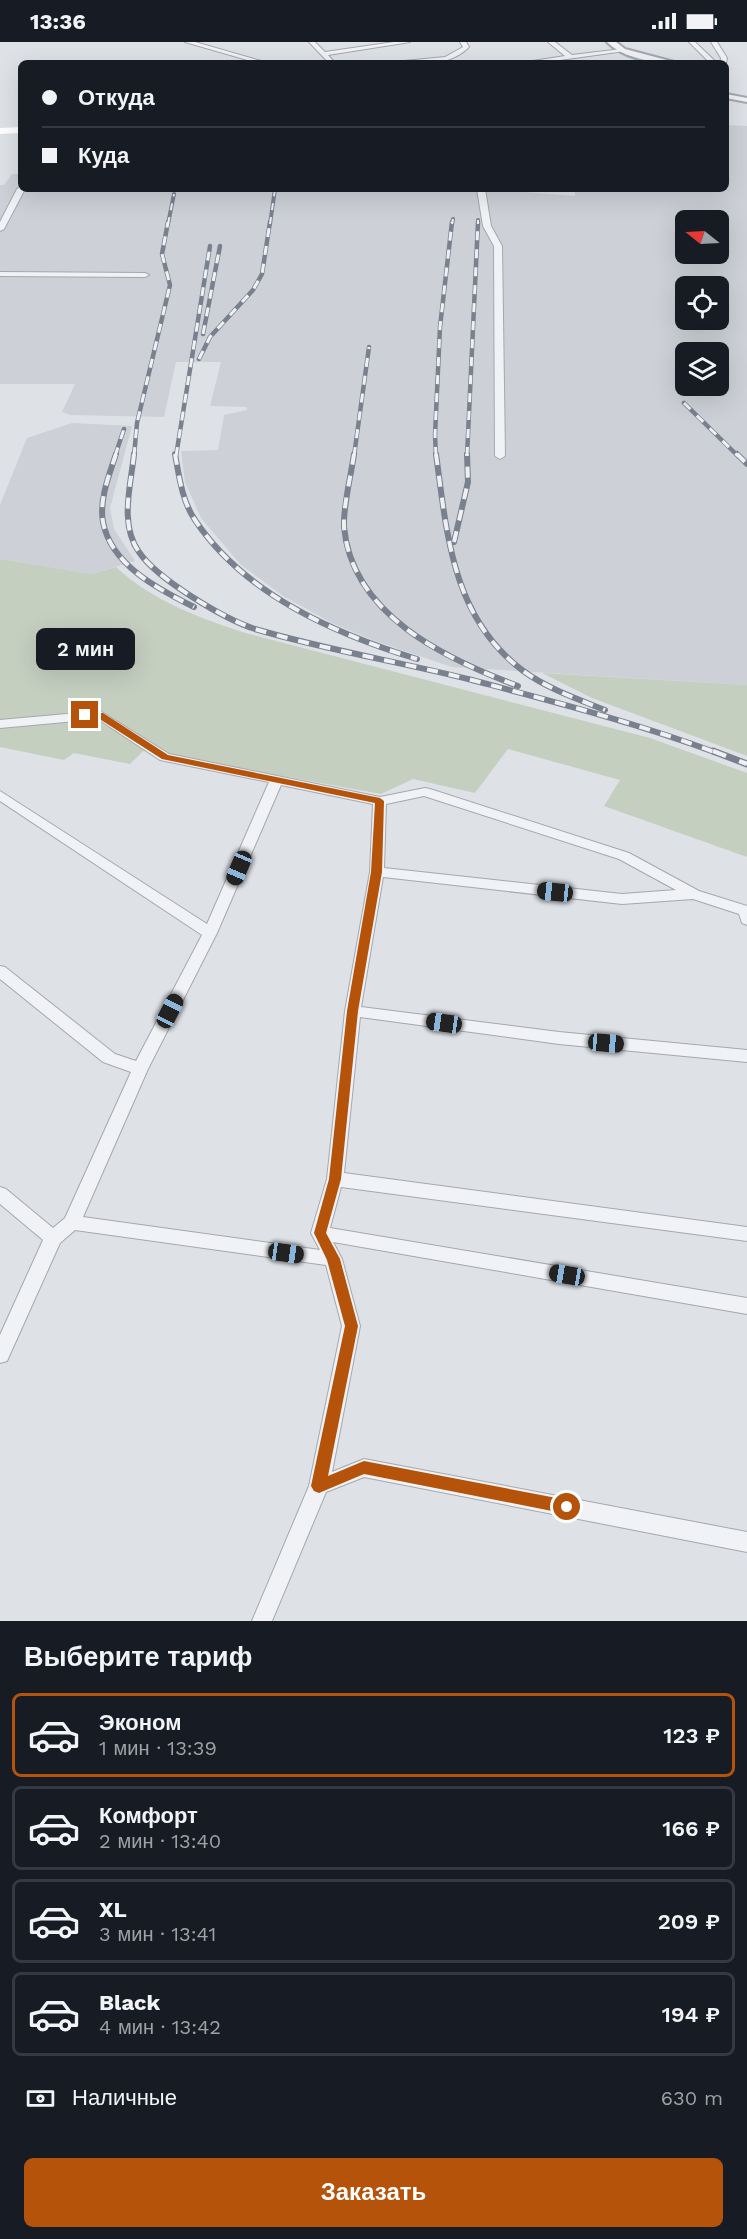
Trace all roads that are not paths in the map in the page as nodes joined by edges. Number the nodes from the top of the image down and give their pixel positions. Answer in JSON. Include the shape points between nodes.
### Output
{"nodes":[{"id":1,"x":188,"y":42,"type":"edge"},
{"id":2,"x":216,"y":42,"type":"edge"},
{"id":3,"x":312,"y":42,"type":"edge"},
{"id":4,"x":407,"y":42,"type":"edge"},
{"id":5,"x":463,"y":42,"type":"edge"},
{"id":6,"x":551,"y":42,"type":"edge"},
{"id":7,"x":611,"y":42,"type":"edge"},
{"id":8,"x":692,"y":42,"type":"edge"},
{"id":9,"x":714,"y":42,"type":"edge"},
{"id":10,"x":218,"y":50,"type":"junction"},
{"id":11,"x":622,"y":51,"type":"junction"},
{"id":12,"x":324,"y":54,"type":"junction"},
{"id":13,"x":569,"y":56,"type":"junction"},
{"id":14,"x":254,"y":60,"type":"edge"},
{"id":15,"x":329,"y":60,"type":"edge"},
{"id":16,"x":435,"y":60,"type":"edge"},
{"id":17,"x":543,"y":60,"type":"edge"},
{"id":18,"x":661,"y":60,"type":"edge"},
{"id":19,"x":711,"y":60,"type":"edge"},
{"id":20,"x":724,"y":60,"type":"edge"},
{"id":21,"x":729,"y":97,"type":"edge"},
{"id":22,"x":729,"y":100,"type":"edge"},
{"id":23,"x":747,"y":100,"type":"edge"},
{"id":24,"x":18,"y":130,"type":"edge"},
{"id":25,"x":0,"y":131,"type":"edge"},
{"id":26,"x":19,"y":192,"type":"edge"},
{"id":27,"x":481,"y":192,"type":"edge"},
{"id":28,"x":0,"y":229,"type":"edge"},
{"id":29,"x":0,"y":274,"type":"edge"},
{"id":30,"x":145,"y":275,"type":"dead end"},
{"id":31,"x":500,"y":456,"type":"dead end"},
{"id":32,"x":0,"y":724,"type":"edge"},
{"id":33,"x":277,"y":780,"type":"junction"},
{"id":34,"x":0,"y":795,"type":"edge"},
{"id":35,"x":380,"y":801,"type":"junction"},
{"id":36,"x":376,"y":872,"type":"junction"},
{"id":37,"x":694,"y":894,"type":"junction"},
{"id":38,"x":747,"y":914,"type":"edge"},
{"id":39,"x":210,"y":933,"type":"junction"},
{"id":40,"x":0,"y":971,"type":"edge"},
{"id":41,"x":353,"y":1011,"type":"junction"},
{"id":42,"x":747,"y":1056,"type":"edge"},
{"id":43,"x":140,"y":1069,"type":"junction"},
{"id":44,"x":335,"y":1179,"type":"junction"},
{"id":45,"x":0,"y":1194,"type":"edge"},
{"id":46,"x":72,"y":1223,"type":"junction"},
{"id":47,"x":320,"y":1233,"type":"junction"},
{"id":48,"x":747,"y":1234,"type":"edge"},
{"id":49,"x":52,"y":1238,"type":"junction"},
{"id":50,"x":333,"y":1259,"type":"junction"},
{"id":51,"x":747,"y":1306,"type":"edge"},
{"id":52,"x":0,"y":1355,"type":"edge"},
{"id":53,"x":319,"y":1486,"type":"junction"},
{"id":54,"x":747,"y":1542,"type":"edge"},
{"id":55,"x":262,"y":1621,"type":"edge"}],
"edges":[{"from":1,"to":10,"type":"street"},
{"from":2,"to":10,"type":"street"},
{"from":3,"to":12,"type":"street"},
{"from":4,"to":12,"type":"street"},
{"from":5,"to":16,"type":"street","via":[[466,47],[457,56]]},
{"from":6,"to":13,"type":"street"},
{"from":7,"to":11,"type":"street"},
{"from":8,"to":19,"type":"street"},
{"from":9,"to":20,"type":"street"},
{"from":10,"to":14,"type":"street"},
{"from":11,"to":13,"type":"street"},
{"from":11,"to":18,"type":"street"},
{"from":12,"to":15,"type":"street"},
{"from":13,"to":17,"type":"street"},
{"from":21,"to":23,"type":"street"},
{"from":22,"to":23,"type":"street"},
{"from":24,"to":25,"type":"main road"},
{"from":26,"to":28,"type":"street"},
{"from":27,"to":31,"type":"street","via":[[485,224],[498,246]]},
{"from":29,"to":30,"type":"street"},
{"from":32,"to":33,"type":"street","via":[[100,715],[165,757]]},
{"from":33,"to":35,"type":"street"},
{"from":33,"to":39,"type":"street"},
{"from":34,"to":39,"type":"street"},
{"from":35,"to":36,"type":"street"},
{"from":35,"to":37,"type":"street","via":[[425,792],[624,856]]},
{"from":36,"to":37,"type":"street","via":[[622,899]]},
{"from":36,"to":41,"type":"street"},
{"from":37,"to":38,"type":"street"},
{"from":39,"to":43,"type":"street"},
{"from":40,"to":43,"type":"street","via":[[109,1058]]},
{"from":41,"to":42,"type":"street","via":[[558,1038]]},
{"from":41,"to":44,"type":"street"},
{"from":43,"to":46,"type":"street"},
{"from":44,"to":47,"type":"street"},
{"from":44,"to":48,"type":"street"},
{"from":45,"to":49,"type":"street"},
{"from":46,"to":49,"type":"street"},
{"from":46,"to":50,"type":"street"},
{"from":47,"to":50,"type":"street"},
{"from":47,"to":51,"type":"street"},
{"from":49,"to":52,"type":"street"},
{"from":50,"to":53,"type":"street","via":[[351,1326]]},
{"from":53,"to":54,"type":"street","via":[[364,1468]]},
{"from":53,"to":55,"type":"street"}]}
